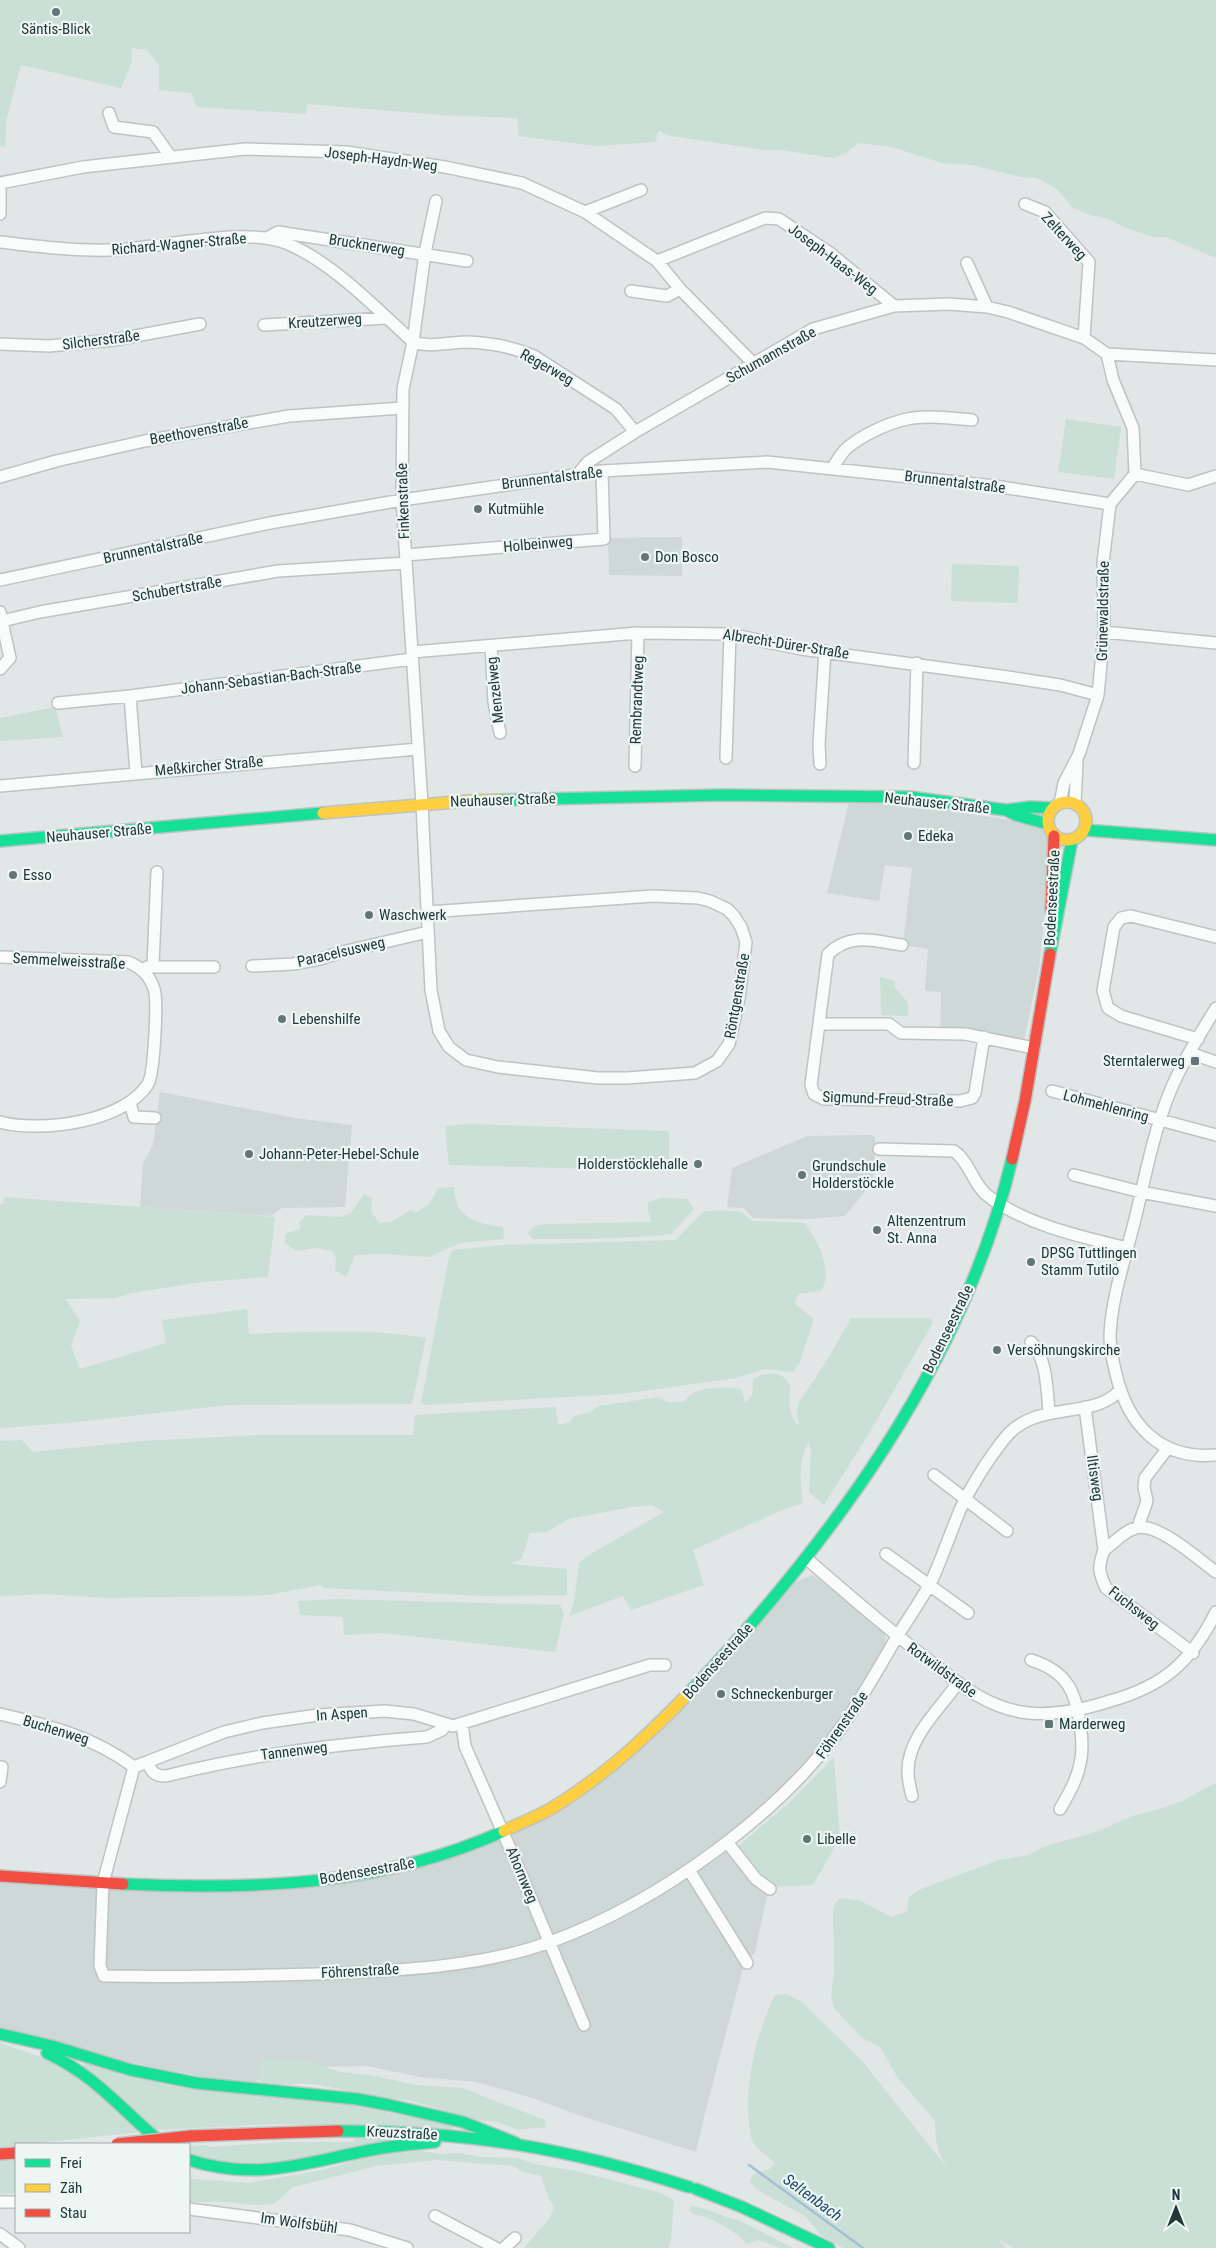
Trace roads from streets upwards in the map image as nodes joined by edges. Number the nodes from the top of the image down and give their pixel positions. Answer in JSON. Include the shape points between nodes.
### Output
{"nodes":[{"id":1,"x":109,"y":113,"type":"dead end"},
{"id":2,"x":170,"y":156,"type":"junction"},
{"id":3,"x":0,"y":183,"type":"edge"},
{"id":4,"x":641,"y":190,"type":"dead end"},
{"id":5,"x":436,"y":201,"type":"dead end"},
{"id":6,"x":1025,"y":204,"type":"dead end"},
{"id":7,"x":585,"y":212,"type":"junction"},
{"id":8,"x":0,"y":214,"type":"edge"},
{"id":9,"x":267,"y":238,"type":"junction"},
{"id":10,"x":0,"y":242,"type":"edge"},
{"id":11,"x":425,"y":254,"type":"junction"},
{"id":12,"x":467,"y":261,"type":"dead end"},
{"id":13,"x":657,"y":261,"type":"junction"},
{"id":14,"x":968,"y":263,"type":"dead end"},
{"id":15,"x":680,"y":289,"type":"junction"},
{"id":16,"x":631,"y":291,"type":"dead end"},
{"id":17,"x":894,"y":306,"type":"junction"},
{"id":18,"x":987,"y":307,"type":"junction"},
{"id":19,"x":386,"y":318,"type":"junction"},
{"id":20,"x":200,"y":324,"type":"dead end"},
{"id":21,"x":264,"y":325,"type":"dead end"},
{"id":22,"x":1084,"y":338,"type":"junction"},
{"id":23,"x":413,"y":342,"type":"junction"},
{"id":24,"x":0,"y":344,"type":"edge"},
{"id":25,"x":1107,"y":354,"type":"junction"},
{"id":26,"x":1216,"y":360,"type":"edge"},
{"id":27,"x":754,"y":364,"type":"junction"},
{"id":28,"x":402,"y":408,"type":"junction"},
{"id":29,"x":972,"y":420,"type":"dead end"},
{"id":30,"x":635,"y":432,"type":"junction"},
{"id":31,"x":832,"y":468,"type":"junction"},
{"id":32,"x":602,"y":471,"type":"junction"},
{"id":33,"x":578,"y":474,"type":"junction"},
{"id":34,"x":1135,"y":474,"type":"junction"},
{"id":35,"x":1216,"y":476,"type":"edge"},
{"id":36,"x":0,"y":477,"type":"edge"},
{"id":37,"x":402,"y":500,"type":"junction"},
{"id":38,"x":1110,"y":504,"type":"junction"},
{"id":39,"x":406,"y":559,"type":"junction"},
{"id":40,"x":0,"y":580,"type":"edge"},
{"id":41,"x":1,"y":616,"type":"edge"},
{"id":42,"x":1104,"y":632,"type":"junction"},
{"id":43,"x":638,"y":633,"type":"junction"},
{"id":44,"x":730,"y":634,"type":"junction"},
{"id":45,"x":1216,"y":643,"type":"edge"},
{"id":46,"x":491,"y":646,"type":"junction"},
{"id":47,"x":826,"y":651,"type":"junction"},
{"id":48,"x":412,"y":655,"type":"junction"},
{"id":49,"x":918,"y":663,"type":"junction"},
{"id":50,"x":0,"y":669,"type":"edge"},
{"id":51,"x":1098,"y":695,"type":"junction"},
{"id":52,"x":130,"y":696,"type":"junction"},
{"id":53,"x":58,"y":703,"type":"dead end"},
{"id":54,"x":500,"y":734,"type":"dead end"},
{"id":55,"x":418,"y":749,"type":"junction"},
{"id":56,"x":1079,"y":754,"type":"junction"},
{"id":57,"x":726,"y":758,"type":"dead end"},
{"id":58,"x":914,"y":763,"type":"dead end"},
{"id":59,"x":820,"y":764,"type":"dead end"},
{"id":60,"x":635,"y":766,"type":"dead end"},
{"id":61,"x":136,"y":773,"type":"junction"},
{"id":62,"x":0,"y":786,"type":"edge"},
{"id":63,"x":422,"y":804,"type":"junction"},
{"id":64,"x":1075,"y":804,"type":"junction"},
{"id":65,"x":1056,"y":806,"type":"junction"},
{"id":66,"x":1011,"y":813,"type":"junction"},
{"id":67,"x":1085,"y":814,"type":"junction"},
{"id":68,"x":1048,"y":824,"type":"junction"},
{"id":69,"x":1085,"y":830,"type":"junction"},
{"id":70,"x":1149,"y":834,"type":"junction"},
{"id":71,"x":1054,"y":836,"type":"junction"},
{"id":72,"x":1072,"y":840,"type":"junction"},
{"id":73,"x":1216,"y":840,"type":"edge"},
{"id":74,"x":0,"y":841,"type":"edge"},
{"id":75,"x":157,"y":872,"type":"dead end"},
{"id":76,"x":428,"y":912,"type":"junction"},
{"id":77,"x":428,"y":932,"type":"junction"},
{"id":78,"x":1216,"y":937,"type":"edge"},
{"id":79,"x":902,"y":945,"type":"dead end"},
{"id":80,"x":0,"y":957,"type":"edge"},
{"id":81,"x":1048,"y":961,"type":"junction"},
{"id":82,"x":153,"y":965,"type":"junction"},
{"id":83,"x":252,"y":966,"type":"dead end"},
{"id":84,"x":214,"y":967,"type":"dead end"},
{"id":85,"x":141,"y":968,"type":"junction"},
{"id":86,"x":1216,"y":1008,"type":"edge"},
{"id":87,"x":819,"y":1024,"type":"junction"},
{"id":88,"x":984,"y":1037,"type":"junction"},
{"id":89,"x":1198,"y":1038,"type":"junction"},
{"id":90,"x":1034,"y":1048,"type":"junction"},
{"id":91,"x":1190,"y":1053,"type":"junction"},
{"id":92,"x":1216,"y":1062,"type":"edge"},
{"id":93,"x":1052,"y":1091,"type":"dead end"},
{"id":94,"x":130,"y":1102,"type":"junction"},
{"id":95,"x":104,"y":1115,"type":"junction"},
{"id":96,"x":134,"y":1117,"type":"junction"},
{"id":97,"x":155,"y":1118,"type":"dead end"},
{"id":98,"x":1160,"y":1120,"type":"junction"},
{"id":99,"x":0,"y":1122,"type":"edge"},
{"id":100,"x":1216,"y":1135,"type":"edge"},
{"id":101,"x":879,"y":1149,"type":"dead end"},
{"id":102,"x":1074,"y":1175,"type":"dead end"},
{"id":103,"x":1141,"y":1192,"type":"junction"},
{"id":104,"x":999,"y":1203,"type":"junction"},
{"id":105,"x":1216,"y":1206,"type":"edge"},
{"id":106,"x":1127,"y":1248,"type":"junction"},
{"id":107,"x":1031,"y":1342,"type":"dead end"},
{"id":108,"x":1120,"y":1390,"type":"junction"},
{"id":109,"x":1085,"y":1407,"type":"junction"},
{"id":110,"x":1049,"y":1412,"type":"junction"},
{"id":111,"x":1167,"y":1449,"type":"junction"},
{"id":112,"x":1216,"y":1455,"type":"edge"},
{"id":113,"x":934,"y":1475,"type":"dead end"},
{"id":114,"x":966,"y":1498,"type":"junction"},
{"id":115,"x":1138,"y":1527,"type":"junction"},
{"id":116,"x":1007,"y":1531,"type":"dead end"},
{"id":117,"x":1104,"y":1550,"type":"junction"},
{"id":118,"x":886,"y":1554,"type":"dead end"},
{"id":119,"x":807,"y":1559,"type":"junction"},
{"id":120,"x":1216,"y":1572,"type":"edge"},
{"id":121,"x":929,"y":1585,"type":"junction"},
{"id":122,"x":1216,"y":1612,"type":"edge"},
{"id":123,"x":968,"y":1613,"type":"dead end"},
{"id":124,"x":1211,"y":1634,"type":"edge"},
{"id":125,"x":897,"y":1637,"type":"junction"},
{"id":126,"x":1192,"y":1652,"type":"junction"},
{"id":127,"x":1031,"y":1660,"type":"dead end"},
{"id":128,"x":665,"y":1665,"type":"dead end"},
{"id":129,"x":957,"y":1684,"type":"junction"},
{"id":130,"x":1078,"y":1709,"type":"junction"},
{"id":131,"x":0,"y":1714,"type":"edge"},
{"id":132,"x":462,"y":1724,"type":"junction"},
{"id":133,"x":446,"y":1725,"type":"junction"},
{"id":134,"x":147,"y":1762,"type":"junction"},
{"id":135,"x":0,"y":1767,"type":"edge"},
{"id":136,"x":134,"y":1767,"type":"junction"},
{"id":137,"x":0,"y":1782,"type":"edge"},
{"id":138,"x":912,"y":1796,"type":"dead end"},
{"id":139,"x":1060,"y":1809,"type":"dead end"},
{"id":140,"x":503,"y":1831,"type":"junction"},
{"id":141,"x":727,"y":1842,"type":"junction"},
{"id":142,"x":689,"y":1870,"type":"junction"},
{"id":143,"x":0,"y":1876,"type":"edge"},
{"id":144,"x":104,"y":1883,"type":"junction"},
{"id":145,"x":770,"y":1889,"type":"dead end"},
{"id":146,"x":550,"y":1942,"type":"junction"},
{"id":147,"x":747,"y":1963,"type":"dead end"},
{"id":148,"x":584,"y":2025,"type":"dead end"},
{"id":149,"x":0,"y":2034,"type":"edge"},
{"id":150,"x":18,"y":2039,"type":"junction"},
{"id":151,"x":468,"y":2137,"type":"junction"},
{"id":152,"x":122,"y":2143,"type":"edge"},
{"id":153,"x":162,"y":2143,"type":"edge"},
{"id":154,"x":516,"y":2143,"type":"junction"},
{"id":155,"x":15,"y":2152,"type":"edge"},
{"id":156,"x":0,"y":2154,"type":"edge"},
{"id":157,"x":190,"y":2160,"type":"edge"},
{"id":158,"x":0,"y":2202,"type":"edge"},
{"id":159,"x":15,"y":2202,"type":"edge"},
{"id":160,"x":190,"y":2208,"type":"edge"},
{"id":161,"x":435,"y":2216,"type":"dead end"},
{"id":162,"x":0,"y":2234,"type":"edge"},
{"id":163,"x":515,"y":2238,"type":"dead end"},
{"id":164,"x":19,"y":2248,"type":"edge"},
{"id":165,"x":407,"y":2248,"type":"edge"},
{"id":166,"x":496,"y":2248,"type":"edge"},
{"id":167,"x":504,"y":2248,"type":"edge"},
{"id":168,"x":829,"y":2248,"type":"edge"}],
"edges":[{"from":1,"to":2,"type":"street","via":[[114,127],[153,132]]},
{"from":2,"to":3,"type":"street","name":"Joseph-Haydn-Weg","via":[[83,166]]},
{"from":2,"to":7,"type":"street","name":"Joseph-Haydn-Weg","via":[[245,149],[346,152],[522,183]]},
{"from":3,"to":8,"type":"street"},
{"from":4,"to":7,"type":"street"},
{"from":5,"to":11,"type":"street","name":"Finkenstraße"},
{"from":6,"to":22,"type":"street","name":"Zelterweg","via":[[1045,212],[1089,262]]},
{"from":7,"to":13,"type":"street","name":"Joseph-Haydn-Weg"},
{"from":9,"to":10,"type":"street","name":"Richard-Wagner-Straße","via":[[202,239],[110,250]]},
{"from":9,"to":11,"type":"street","name":"Brucknerweg","via":[[278,232]]},
{"from":9,"to":19,"type":"street","name":"Richard-Wagner-Straße","via":[[287,243],[310,255]]},
{"from":11,"to":12,"type":"street","name":"Brucknerweg"},
{"from":11,"to":23,"type":"street","name":"Finkenstraße"},
{"from":13,"to":15,"type":"street","name":"Joseph-Haydn-Weg"},
{"from":13,"to":17,"type":"street","name":"Joseph-Haas-Weg","via":[[765,218],[779,219],[830,253]]},
{"from":14,"to":18,"type":"street"},
{"from":15,"to":16,"type":"street","via":[[667,296]]},
{"from":15,"to":27,"type":"street","name":"Joseph-Haydn-Weg"},
{"from":17,"to":18,"type":"street","name":"Schumannstraße","via":[[949,304]]},
{"from":17,"to":27,"type":"street","name":"Schumannstraße","via":[[813,329]]},
{"from":18,"to":22,"type":"street","name":"Schumannstraße"},
{"from":19,"to":21,"type":"street","name":"Kreutzerweg"},
{"from":19,"to":23,"type":"street","name":"Richard-Wagner-Straße"},
{"from":20,"to":24,"type":"street","name":"Silcherstraße","via":[[114,340],[49,346]]},
{"from":22,"to":25,"type":"street","name":"Schumannstraße"},
{"from":23,"to":28,"type":"street","name":"Finkenstraße"},
{"from":23,"to":30,"type":"street","name":"Regerweg","via":[[422,345],[468,342],[522,351],[616,409]]},
{"from":25,"to":26,"type":"street"},
{"from":25,"to":34,"type":"street","via":[[1113,380],[1133,428]]},
{"from":27,"to":30,"type":"street","name":"Schumannstraße"},
{"from":28,"to":36,"type":"street","name":"Beethovenstraße","via":[[279,417],[145,441]]},
{"from":28,"to":37,"type":"street","name":"Finkenstraße"},
{"from":29,"to":31,"type":"street","via":[[907,419],[848,446]]},
{"from":30,"to":33,"type":"street","name":"Schumannstraße","via":[[588,462]]},
{"from":31,"to":32,"type":"street","name":"Brunnentalstraße","via":[[767,462]]},
{"from":31,"to":38,"type":"street","name":"Brunnentalstraße","via":[[995,486]]},
{"from":32,"to":33,"type":"street","name":"Brunnentalstraße"},
{"from":32,"to":39,"type":"street","name":"Holbeinweg","via":[[604,538]]},
{"from":33,"to":37,"type":"street","name":"Brunnentalstraße"},
{"from":34,"to":35,"type":"street","via":[[1188,485]]},
{"from":34,"to":38,"type":"street"},
{"from":37,"to":39,"type":"street","name":"Finkenstraße"},
{"from":37,"to":40,"type":"street","name":"Brunnentalstraße","via":[[270,523]]},
{"from":38,"to":42,"type":"street","name":"Grünewaldstraße","via":[[1103,563]]},
{"from":39,"to":41,"type":"street","name":"Schubertstraße","via":[[278,572]]},
{"from":39,"to":48,"type":"street","name":"Finkenstraße"},
{"from":41,"to":50,"type":"street","name":"Schubertstraße","via":[[10,658]]},
{"from":42,"to":45,"type":"street"},
{"from":42,"to":51,"type":"street","name":"Grünewaldstraße"},
{"from":43,"to":44,"type":"street","name":"Albrecht-Dürer-Straße"},
{"from":43,"to":46,"type":"street","name":"Albrecht-Dürer-Straße"},
{"from":43,"to":60,"type":"street","name":"Rembrandtweg"},
{"from":44,"to":47,"type":"street","name":"Albrecht-Dürer-Straße"},
{"from":44,"to":57,"type":"street"},
{"from":46,"to":48,"type":"street","name":"Albrecht-Dürer-Straße"},
{"from":46,"to":54,"type":"street","name":"Menzelweg","via":[[494,702]]},
{"from":47,"to":49,"type":"street","name":"Albrecht-Dürer-Straße"},
{"from":47,"to":59,"type":"street"},
{"from":48,"to":52,"type":"street","name":"Johann-Sebastian-Bach-Straße"},
{"from":48,"to":55,"type":"street","name":"Finkenstraße"},
{"from":49,"to":51,"type":"street","name":"Albrecht-Dürer-Straße","via":[[1060,685]]},
{"from":49,"to":58,"type":"street"},
{"from":51,"to":56,"type":"street","name":"Grünewaldstraße"},
{"from":52,"to":53,"type":"street","name":"Johann-Sebastian-Bach-Straße"},
{"from":52,"to":61,"type":"street"},
{"from":55,"to":61,"type":"street","name":"Meßkircher Straße"},
{"from":55,"to":63,"type":"street","name":"Finkenstraße"},
{"from":56,"to":64,"type":"street","name":"Grünewaldstraße"},
{"from":56,"to":65,"type":"street","name":"Grünewaldstraße"},
{"from":61,"to":62,"type":"street","name":"Meßkircher Straße"},
{"from":63,"to":66,"type":"street","name":"Neuhauser Straße","via":[[634,796],[883,796],[910,797]]},
{"from":63,"to":74,"type":"street","name":"Neuhauser Straße"},
{"from":63,"to":76,"type":"street","name":"Röntgenstraße"},
{"from":64,"to":65,"type":"street"},
{"from":64,"to":67,"type":"street"},
{"from":65,"to":66,"type":"street","name":"Neuhauser Straße","via":[[1030,807]]},
{"from":65,"to":68,"type":"street"},
{"from":66,"to":68,"type":"street","name":"Neuhauser Straße"},
{"from":67,"to":69,"type":"street"},
{"from":67,"to":70,"type":"street"},
{"from":68,"to":71,"type":"street"},
{"from":69,"to":70,"type":"street"},
{"from":69,"to":72,"type":"street"},
{"from":70,"to":73,"type":"street"},
{"from":71,"to":72,"type":"street"},
{"from":71,"to":81,"type":"street","name":"Bodenseestraße"},
{"from":72,"to":81,"type":"street","name":"Bodenseestraße"},
{"from":75,"to":82,"type":"street"},
{"from":76,"to":77,"type":"street","name":"Röntgenstraße"},
{"from":76,"to":77,"type":"street","name":"Röntgenstraße","via":[[653,896],[710,901],[734,916],[746,942],[729,1044],[722,1057],[713,1064],[682,1076],[570,1076],[466,1060],[449,1047],[439,1031],[431,990]]},
{"from":77,"to":83,"type":"street","name":"Paracelsusweg","via":[[320,959]]},
{"from":78,"to":89,"type":"street","via":[[1131,916],[1120,918],[1114,927],[1104,991],[1108,1008],[1121,1016]]},
{"from":79,"to":87,"type":"street","name":"Sigmund-Freud-Straße","via":[[857,938],[838,944],[828,954]]},
{"from":80,"to":85,"type":"street","name":"Semmelweisstraße","via":[[128,962]]},
{"from":81,"to":90,"type":"street","name":"Bodenseestraße"},
{"from":82,"to":84,"type":"street"},
{"from":82,"to":85,"type":"street"},
{"from":85,"to":94,"type":"street","name":"Semmelweisstraße","via":[[155,991],[153,1060],[150,1082]]},
{"from":86,"to":89,"type":"street","name":"Lohmehlenring"},
{"from":87,"to":88,"type":"street","via":[[889,1024],[901,1032]]},
{"from":87,"to":88,"type":"street","name":"Sigmund-Freud-Straße","via":[[811,1085],[814,1094],[824,1099],[968,1100],[975,1093]]},
{"from":88,"to":90,"type":"street"},
{"from":89,"to":91,"type":"street","name":"Lohmehlenring"},
{"from":90,"to":104,"type":"street","name":"Bodenseestraße","via":[[1016,1145]]},
{"from":91,"to":92,"type":"street"},
{"from":91,"to":98,"type":"street","name":"Lohmehlenring"},
{"from":93,"to":98,"type":"street","name":"Lohmehlenring"},
{"from":94,"to":95,"type":"street","name":"Semmelweisstraße"},
{"from":94,"to":96,"type":"street"},
{"from":95,"to":96,"type":"street","name":"Semmelweisstraße"},
{"from":95,"to":99,"type":"street","name":"Semmelweisstraße","via":[[58,1124]]},
{"from":96,"to":97,"type":"street","name":"Semmelweisstraße"},
{"from":98,"to":100,"type":"street"},
{"from":98,"to":103,"type":"street","name":"Lohmehlenring"},
{"from":101,"to":104,"type":"street","via":[[954,1151],[965,1161],[987,1195]]},
{"from":102,"to":103,"type":"street"},
{"from":103,"to":105,"type":"street"},
{"from":103,"to":106,"type":"street","name":"Lohmehlenring"},
{"from":104,"to":106,"type":"street","via":[[1063,1231]]},
{"from":104,"to":119,"type":"street","name":"Bodenseestraße","via":[[977,1268],[921,1384],[856,1489]]},
{"from":106,"to":108,"type":"street","name":"Lohmehlenring","via":[[1110,1338]]},
{"from":107,"to":110,"type":"street","via":[[1038,1349]]},
{"from":108,"to":109,"type":"street","name":"Föhrenstraße","via":[[1107,1402]]},
{"from":108,"to":111,"type":"street","name":"Lohmehlenring","via":[[1135,1420]]},
{"from":109,"to":110,"type":"street","name":"Föhrenstraße"},
{"from":109,"to":117,"type":"street","name":"Iltisweg"},
{"from":110,"to":114,"type":"street","name":"Föhrenstraße","via":[[1025,1422],[1009,1434]]},
{"from":111,"to":112,"type":"street","name":"Lohmehlenring","via":[[1191,1455]]},
{"from":111,"to":115,"type":"street","via":[[1146,1478],[1147,1501]]},
{"from":113,"to":114,"type":"street"},
{"from":114,"to":116,"type":"street"},
{"from":114,"to":121,"type":"street","name":"Föhrenstraße"},
{"from":115,"to":117,"type":"street"},
{"from":115,"to":120,"type":"street","via":[[1164,1534]]},
{"from":117,"to":126,"type":"street","name":"Fuchsweg","via":[[1098,1567],[1106,1588]]},
{"from":118,"to":121,"type":"street"},
{"from":119,"to":125,"type":"street","name":"Rotwildstraße"},
{"from":119,"to":140,"type":"street","name":"Bodenseestraße","via":[[710,1673],[634,1747],[553,1807]]},
{"from":121,"to":123,"type":"street"},
{"from":121,"to":125,"type":"street","name":"Föhrenstraße"},
{"from":122,"to":124,"type":"street","name":"Rotwildstraße"},
{"from":124,"to":126,"type":"street","name":"Rotwildstraße"},
{"from":125,"to":129,"type":"street","name":"Rotwildstraße"},
{"from":125,"to":141,"type":"street","name":"Föhrenstraße","via":[[826,1750],[800,1778]]},
{"from":126,"to":130,"type":"street","name":"Rotwildstraße","via":[[1176,1670],[1134,1695]]},
{"from":127,"to":130,"type":"street","via":[[1052,1669],[1067,1683]]},
{"from":128,"to":132,"type":"street","name":"In Aspen","via":[[650,1665]]},
{"from":129,"to":130,"type":"street","name":"Rotwildstraße","via":[[984,1700],[1020,1712]]},
{"from":129,"to":138,"type":"street","via":[[923,1729],[911,1753],[908,1772]]},
{"from":130,"to":139,"type":"street","via":[[1082,1736],[1080,1763],[1073,1786]]},
{"from":131,"to":136,"type":"street","name":"Buchenweg","via":[[83,1737]]},
{"from":132,"to":133,"type":"street","name":"In Aspen"},
{"from":132,"to":140,"type":"street","name":"Ahornweg","via":[[465,1746]]},
{"from":133,"to":134,"type":"street","name":"In Aspen","via":[[414,1714],[385,1711],[318,1716],[224,1732]]},
{"from":133,"to":134,"type":"street","name":"Tannenweg","via":[[427,1737],[287,1751],[166,1776],[157,1776]]},
{"from":134,"to":136,"type":"street","name":"In Aspen"},
{"from":135,"to":137,"type":"street"},
{"from":136,"to":144,"type":"street"},
{"from":140,"to":144,"type":"street","name":"Bodenseestraße","via":[[474,1845],[425,1861],[363,1875],[258,1886]]},
{"from":140,"to":146,"type":"street","name":"Ahornweg"},
{"from":141,"to":142,"type":"street","name":"Föhrenstraße"},
{"from":141,"to":145,"type":"street","via":[[756,1879]]},
{"from":142,"to":146,"type":"street","name":"Föhrenstraße","via":[[617,1914]]},
{"from":142,"to":147,"type":"street"},
{"from":143,"to":144,"type":"street","name":"Bodenseestraße"},
{"from":144,"to":146,"type":"street","name":"Föhrenstraße","via":[[100,1966],[104,1976],[188,1978],[361,1972],[492,1958]]},
{"from":146,"to":148,"type":"street","name":"Ahornweg"},
{"from":149,"to":150,"type":"street"},
{"from":150,"to":153,"type":"street","via":[[84,2073]]},
{"from":150,"to":154,"type":"street","via":[[131,2070],[196,2083],[389,2105],[463,2122]]},
{"from":151,"to":152,"type":"street","name":"Kreuzstraße","bridge":true,"via":[[337,2130],[191,2136]]},
{"from":151,"to":154,"type":"street","name":"Kreuzstraße"},
{"from":151,"to":157,"type":"street","via":[[382,2148],[276,2170],[224,2169]]},
{"from":154,"to":168,"type":"street","name":"Kreuzstraße","via":[[618,2165],[693,2188],[750,2210]]},
{"from":155,"to":156,"type":"street"},
{"from":158,"to":159,"type":"street"},
{"from":160,"to":165,"type":"street","name":"Im Wolfsbühl","via":[[350,2230]]},
{"from":161,"to":166,"type":"street"},
{"from":162,"to":164,"type":"street"},
{"from":163,"to":167,"type":"street"}]}
